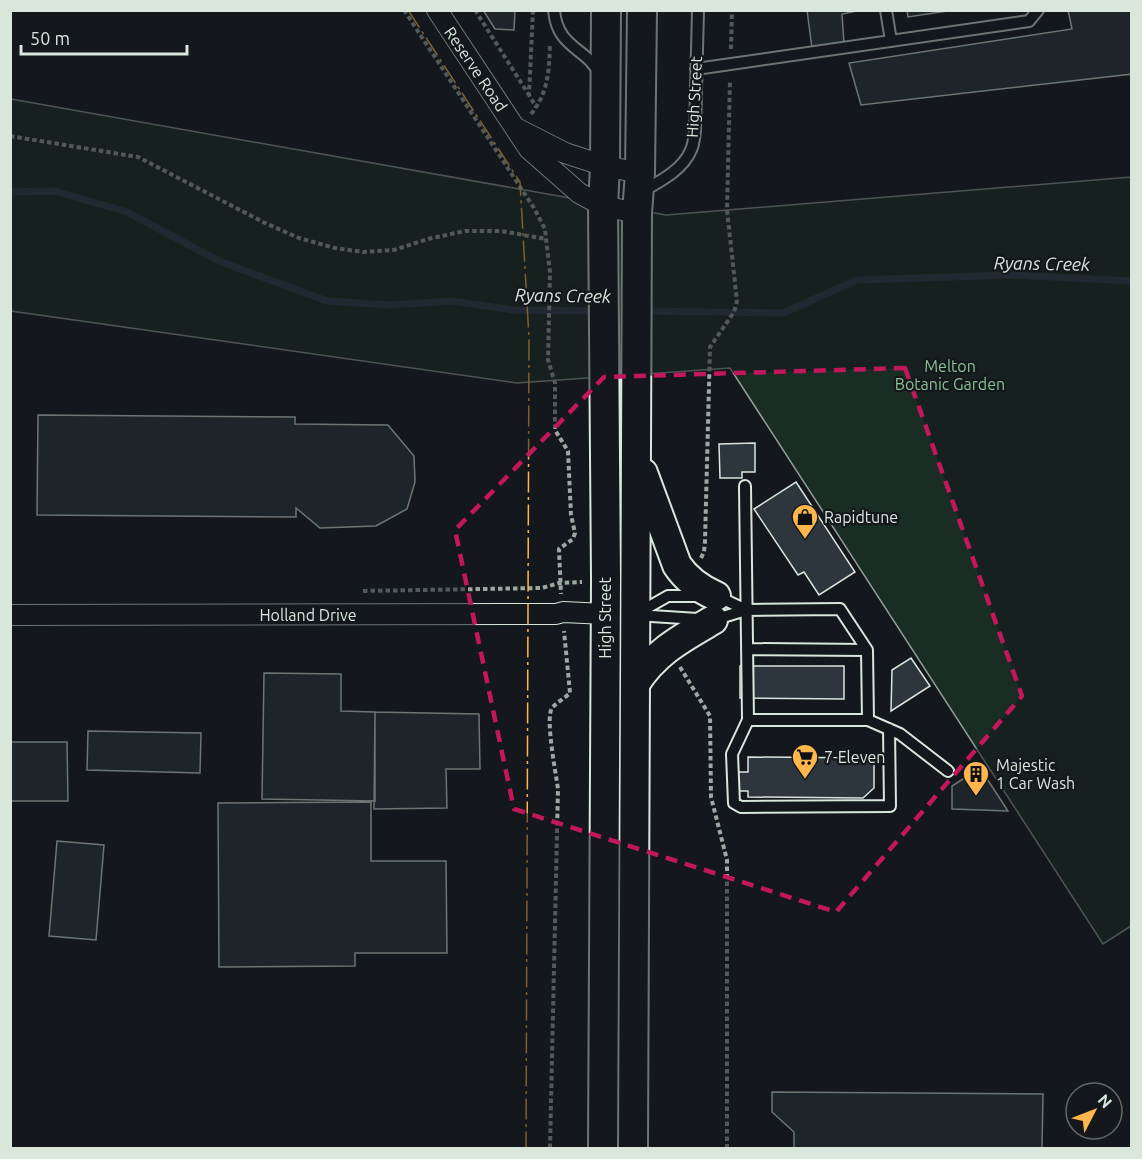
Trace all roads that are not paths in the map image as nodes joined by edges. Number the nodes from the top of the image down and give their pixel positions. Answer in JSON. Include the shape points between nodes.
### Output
{"nodes":[{"id":1,"x":437,"y":10,"type":"edge"},
{"id":2,"x":606,"y":10,"type":"edge"},
{"id":3,"x":642,"y":10,"type":"edge"},
{"id":4,"x":698,"y":10,"type":"edge"},
{"id":5,"x":886,"y":10,"type":"edge"},
{"id":6,"x":1038,"y":10,"type":"edge"},
{"id":7,"x":554,"y":12,"type":"edge"},
{"id":8,"x":891,"y":41,"type":"junction"},
{"id":9,"x":696,"y":69,"type":"junction"},
{"id":10,"x":605,"y":88,"type":"junction"},
{"id":11,"x":516,"y":128,"type":"junction"},
{"id":12,"x":605,"y":166,"type":"junction"},
{"id":13,"x":638,"y":193,"type":"junction"},
{"id":14,"x":603,"y":206,"type":"junction"},
{"id":15,"x":636,"y":451,"type":"junction"},
{"id":16,"x":745,"y":486,"type":"dead end"},
{"id":17,"x":715,"y":608,"type":"junction"},
{"id":18,"x":747,"y":610,"type":"junction"},
{"id":19,"x":606,"y":614,"type":"junction"},
{"id":20,"x":10,"y":615,"type":"edge"},
{"id":21,"x":635,"y":615,"type":"junction"},
{"id":22,"x":747,"y":649,"type":"junction"},
{"id":23,"x":867,"y":650,"type":"junction"},
{"id":24,"x":635,"y":684,"type":"junction"},
{"id":25,"x":748,"y":720,"type":"junction"},
{"id":26,"x":868,"y":720,"type":"junction"},
{"id":27,"x":889,"y":729,"type":"junction"},
{"id":28,"x":948,"y":771,"type":"dead end"},
{"id":29,"x":603,"y":1149,"type":"edge"},
{"id":30,"x":633,"y":1149,"type":"edge"}],
"edges":[{"from":1,"to":11,"type":"street","name":"Reserve Road"},
{"from":2,"to":10,"type":"main road","name":"High Street"},
{"from":3,"to":13,"type":"main road","name":"High Street"},
{"from":4,"to":9,"type":"lane","name":"High Street"},
{"from":5,"to":8,"type":"lane"},
{"from":6,"to":8,"type":"lane","via":[[1029,21]]},
{"from":7,"to":10,"type":"lane","name":"High Street","via":[[560,32],[569,45],[597,68]]},
{"from":8,"to":9,"type":"lane"},
{"from":9,"to":13,"type":"lane","name":"High Street","via":[[691,151],[674,171]]},
{"from":10,"to":12,"type":"main road","name":"High Street"},
{"from":11,"to":12,"type":"street","name":"Reserve Road","via":[[565,153]]},
{"from":11,"to":14,"type":"street","name":"Reserve Road","via":[[529,149],[570,187]]},
{"from":12,"to":13,"type":"street","name":"Reserve Road"},
{"from":12,"to":14,"type":"main road","name":"High Street"},
{"from":13,"to":14,"type":"street","name":"Reserve Road"},
{"from":13,"to":15,"type":"main road","name":"High Street"},
{"from":14,"to":19,"type":"main road","name":"High Street"},
{"from":15,"to":17,"type":"main road","via":[[665,536],[682,572]]},
{"from":15,"to":21,"type":"main road","name":"High Street"},
{"from":16,"to":18,"type":"lane"},
{"from":17,"to":18,"type":"lane"},
{"from":17,"to":18,"type":"lane"},
{"from":17,"to":21,"type":"lane"},
{"from":17,"to":21,"type":"lane","via":[[668,596]]},
{"from":17,"to":24,"type":"main road","via":[[658,654]]},
{"from":18,"to":22,"type":"lane"},
{"from":18,"to":23,"type":"lane","via":[[840,609]]},
{"from":19,"to":20,"type":"street","name":"Holland Drive"},
{"from":19,"to":21,"type":"main road"},
{"from":19,"to":29,"type":"main road","name":"High Street"},
{"from":21,"to":24,"type":"main road","name":"High Street"},
{"from":22,"to":23,"type":"lane"},
{"from":22,"to":25,"type":"lane"},
{"from":23,"to":26,"type":"lane"},
{"from":24,"to":30,"type":"main road","name":"High Street"},
{"from":25,"to":26,"type":"lane"},
{"from":25,"to":27,"type":"lane","via":[[732,754],[734,802],[741,807],[890,806]]},
{"from":26,"to":27,"type":"lane"},
{"from":27,"to":28,"type":"lane"}]}
